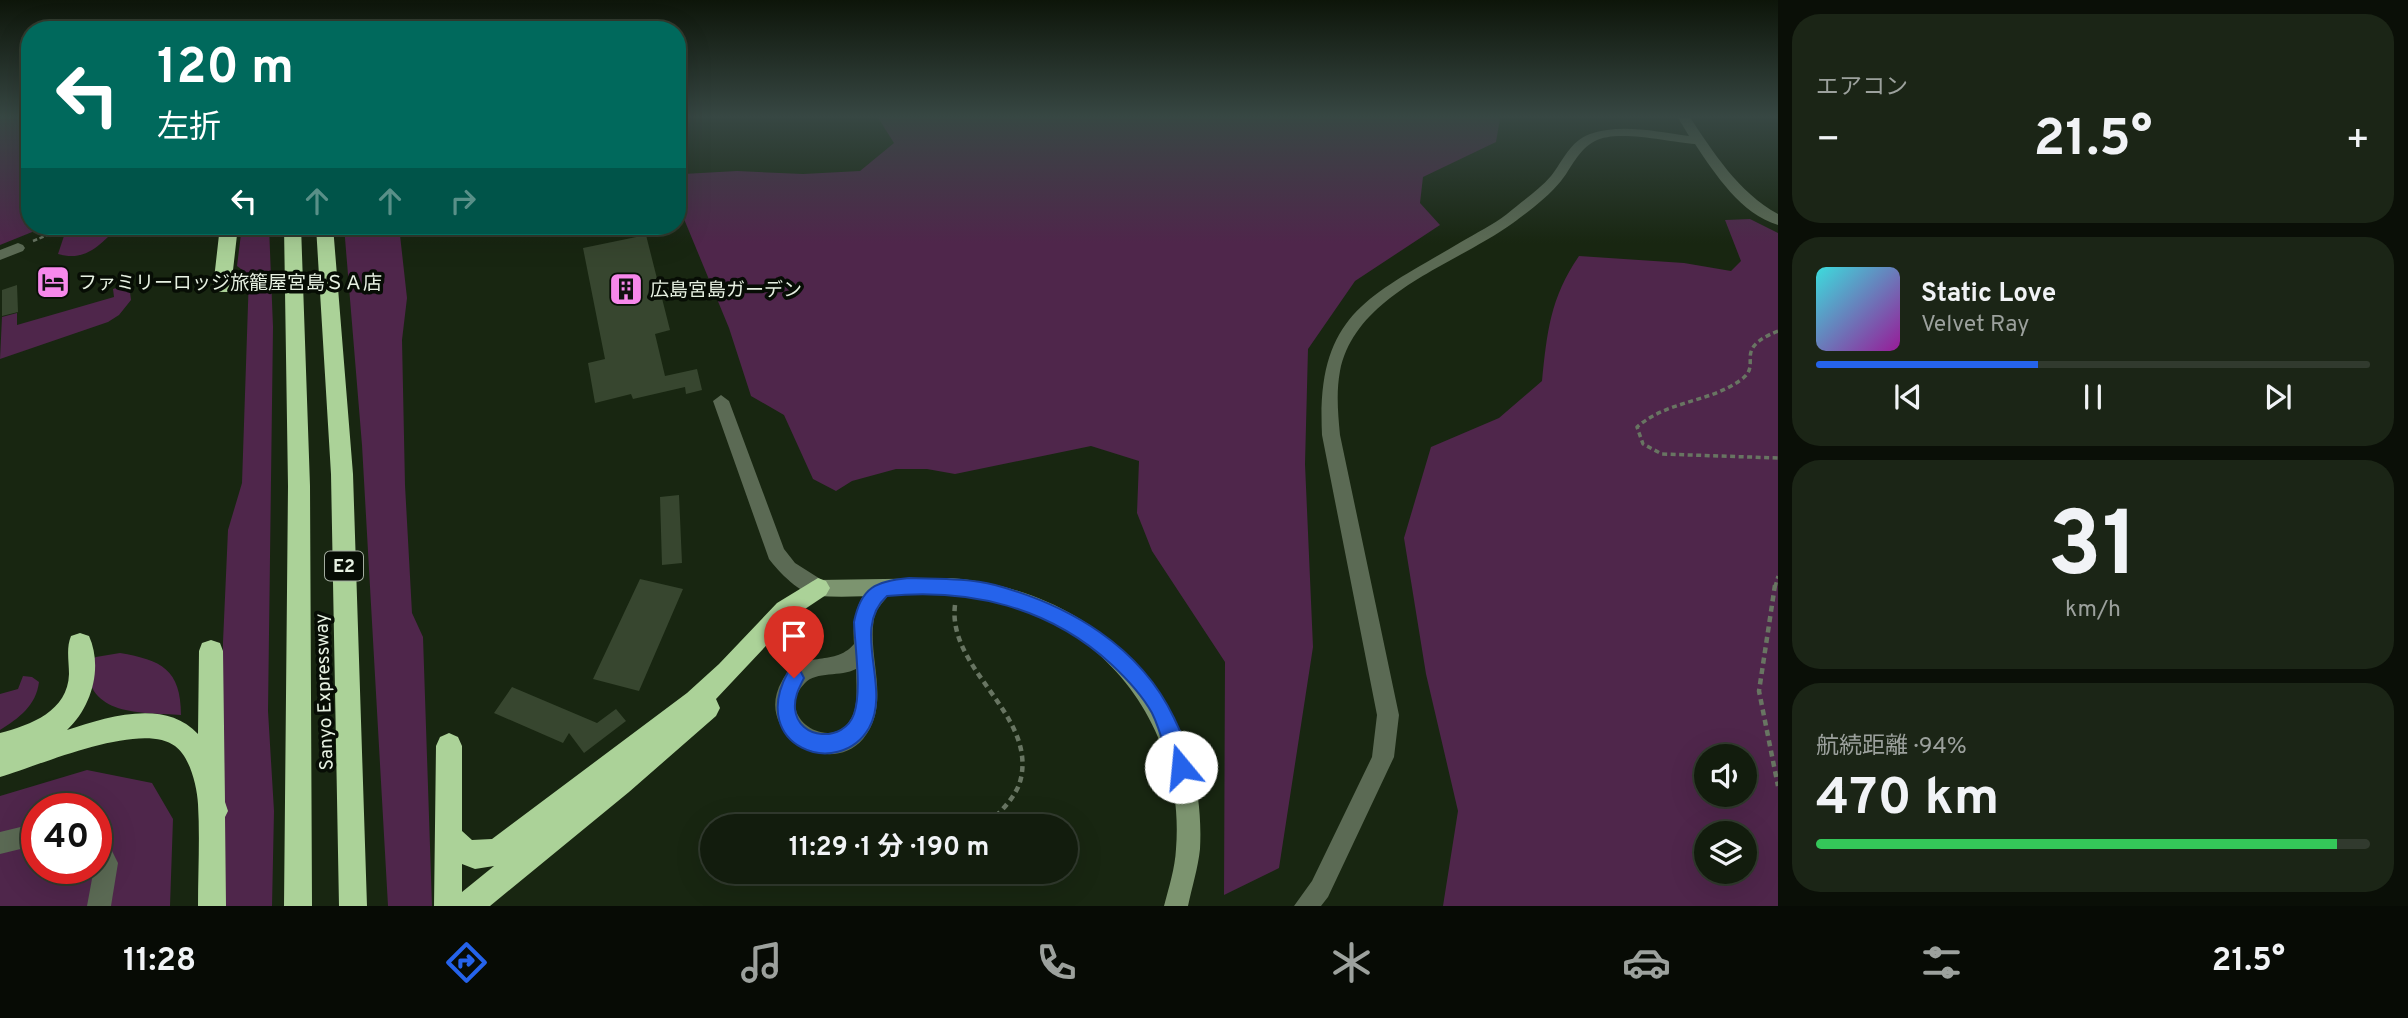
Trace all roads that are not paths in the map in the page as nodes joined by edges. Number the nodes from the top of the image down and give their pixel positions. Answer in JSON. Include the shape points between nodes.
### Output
{"nodes":[{"id":1,"x":1569,"y":158,"type":"edge"},
{"id":2,"x":1712,"y":158,"type":"edge"},
{"id":3,"x":1778,"y":220,"type":"edge"},
{"id":4,"x":228,"y":235,"type":"edge"},
{"id":5,"x":292,"y":235,"type":"edge"},
{"id":6,"x":325,"y":235,"type":"edge"},
{"id":7,"x":18,"y":248,"type":"road end"},
{"id":8,"x":0,"y":255,"type":"edge"},
{"id":9,"x":222,"y":288,"type":"dead end"},
{"id":10,"x":721,"y":401,"type":"dead end"},
{"id":11,"x":818,"y":588,"type":"junction"},
{"id":12,"x":883,"y":588,"type":"junction"},
{"id":13,"x":80,"y":643,"type":"dead end"},
{"id":14,"x":863,"y":648,"type":"junction"},
{"id":15,"x":211,"y":651,"type":"dead end"},
{"id":16,"x":0,"y":746,"type":"edge"},
{"id":17,"x":449,"y":746,"type":"dead end"},
{"id":18,"x":0,"y":764,"type":"edge"},
{"id":19,"x":214,"y":811,"type":"junction"},
{"id":20,"x":447,"y":832,"type":"junction"},
{"id":21,"x":21,"y":838,"type":"edge"},
{"id":22,"x":0,"y":843,"type":"edge"},
{"id":23,"x":103,"y":884,"type":"edge"},
{"id":24,"x":99,"y":906,"type":"edge"},
{"id":25,"x":212,"y":906,"type":"edge"},
{"id":26,"x":298,"y":906,"type":"edge"},
{"id":27,"x":353,"y":906,"type":"edge"},
{"id":28,"x":448,"y":906,"type":"edge"},
{"id":29,"x":467,"y":906,"type":"edge"},
{"id":30,"x":1176,"y":906,"type":"edge"},
{"id":31,"x":1306,"y":906,"type":"edge"}],
"edges":[{"from":1,"to":31,"type":"street","via":[[1555,180],[1508,220],[1377,299],[1356,320],[1341,345],[1332,371],[1331,435],[1388,715],[1383,757],[1320,890]]},
{"from":2,"to":3,"type":"street","via":[[1743,198]]},
{"from":4,"to":9,"type":"highway"},
{"from":5,"to":26,"type":"highway","name":"Sanyo Expressway","number":"E2","via":[[299,486]]},
{"from":6,"to":27,"type":"highway","name":"Sanyo Expressway","number":"E2","via":[[342,474]]},
{"from":7,"to":8,"type":"street"},
{"from":10,"to":11,"type":"street","via":[[776,554],[788,569]]},
{"from":11,"to":12,"type":"street"},
{"from":11,"to":20,"type":"highway","via":[[785,610],[696,701],[499,851],[465,853]]},
{"from":11,"to":29,"type":"highway","via":[[678,734]]},
{"from":12,"to":14,"type":"street","via":[[865,609]]},
{"from":12,"to":30,"type":"street","via":[[956,587],[993,592],[1058,615],[1131,670],[1158,705],[1175,744],[1185,790],[1188,848]]},
{"from":13,"to":16,"type":"highway","via":[[81,687],[74,703],[43,732]]},
{"from":14,"to":14,"type":"street","via":[[866,703],[862,722],[849,737],[833,743],[802,737],[790,725],[785,708],[794,678],[817,666],[846,666]]},
{"from":15,"to":19,"type":"highway"},
{"from":17,"to":20,"type":"highway"},
{"from":18,"to":19,"type":"highway","via":[[148,723],[185,738],[200,761]]},
{"from":19,"to":25,"type":"highway"},
{"from":20,"to":28,"type":"highway"},
{"from":21,"to":22,"type":"street"},
{"from":23,"to":24,"type":"street"}]}
